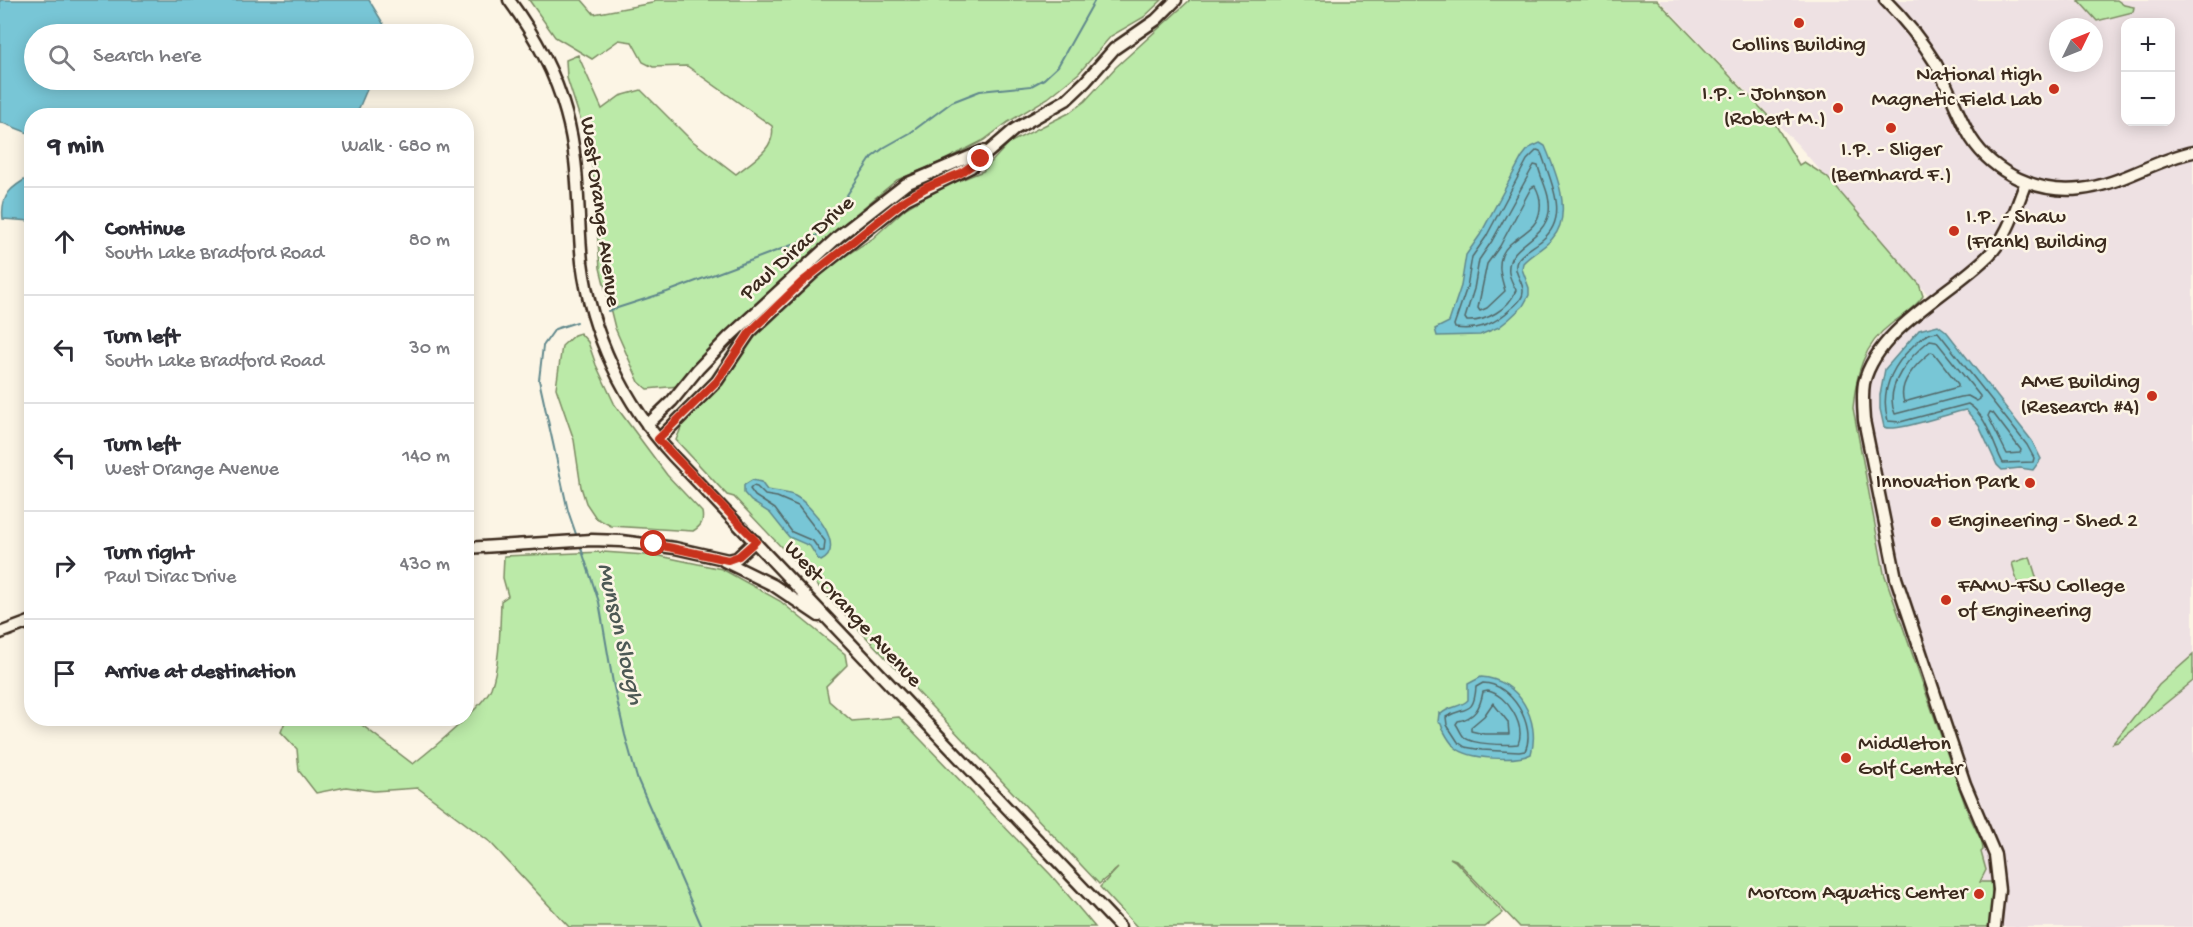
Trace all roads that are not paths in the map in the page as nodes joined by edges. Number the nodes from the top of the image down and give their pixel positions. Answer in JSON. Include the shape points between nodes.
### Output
{"nodes":[{"id":1,"x":509,"y":0,"type":"edge"},
{"id":2,"x":1176,"y":0,"type":"edge"},
{"id":3,"x":1885,"y":0,"type":"edge"},
{"id":4,"x":1001,"y":140,"type":"junction"},
{"id":5,"x":2193,"y":152,"type":"edge"},
{"id":6,"x":2026,"y":182,"type":"junction"},
{"id":7,"x":647,"y":425,"type":"junction"},
{"id":8,"x":658,"y":439,"type":"junction"},
{"id":9,"x":756,"y":541,"type":"junction"},
{"id":10,"x":474,"y":548,"type":"edge"},
{"id":11,"x":718,"y":559,"type":"junction"},
{"id":12,"x":24,"y":624,"type":"edge"},
{"id":13,"x":0,"y":633,"type":"edge"},
{"id":14,"x":845,"y":636,"type":"junction"},
{"id":15,"x":1120,"y":927,"type":"edge"},
{"id":16,"x":1995,"y":927,"type":"edge"}],
"edges":[{"from":1,"to":7,"type":"street","name":"West Orange Avenue","via":[[543,54],[567,114],[577,164],[582,262],[591,310],[614,369]]},
{"from":2,"to":4,"type":"street","name":"Paul Dirac Drive","via":[[1156,20],[1114,49],[1073,94]]},
{"from":3,"to":6,"type":"street","via":[[1929,54],[1981,151],[2004,171]]},
{"from":4,"to":7,"type":"street","name":"Paul Dirac Drive","via":[[971,158],[916,179],[869,211],[729,337]]},
{"from":4,"to":8,"type":"street","name":"Paul Dirac Drive","via":[[972,167],[901,203],[802,282],[750,332],[717,381]]},
{"from":5,"to":6,"type":"street","via":[[2084,189],[2047,188]]},
{"from":6,"to":16,"type":"street","via":[[2003,236],[1989,256],[1883,345],[1866,377],[1862,402],[1896,578],[1965,784],[1995,855],[1999,891]]},
{"from":7,"to":8,"type":"street","name":"West Orange Avenue"},
{"from":8,"to":9,"type":"street","name":"West Orange Avenue"},
{"from":9,"to":11,"type":"street","via":[[735,559]]},
{"from":9,"to":14,"type":"street","name":"West Orange Avenue"},
{"from":10,"to":11,"type":"street","via":[[592,540],[654,544]]},
{"from":11,"to":14,"type":"street","via":[[781,590]]},
{"from":12,"to":13,"type":"street"},
{"from":14,"to":15,"type":"street","name":"West Orange Avenue"}]}
